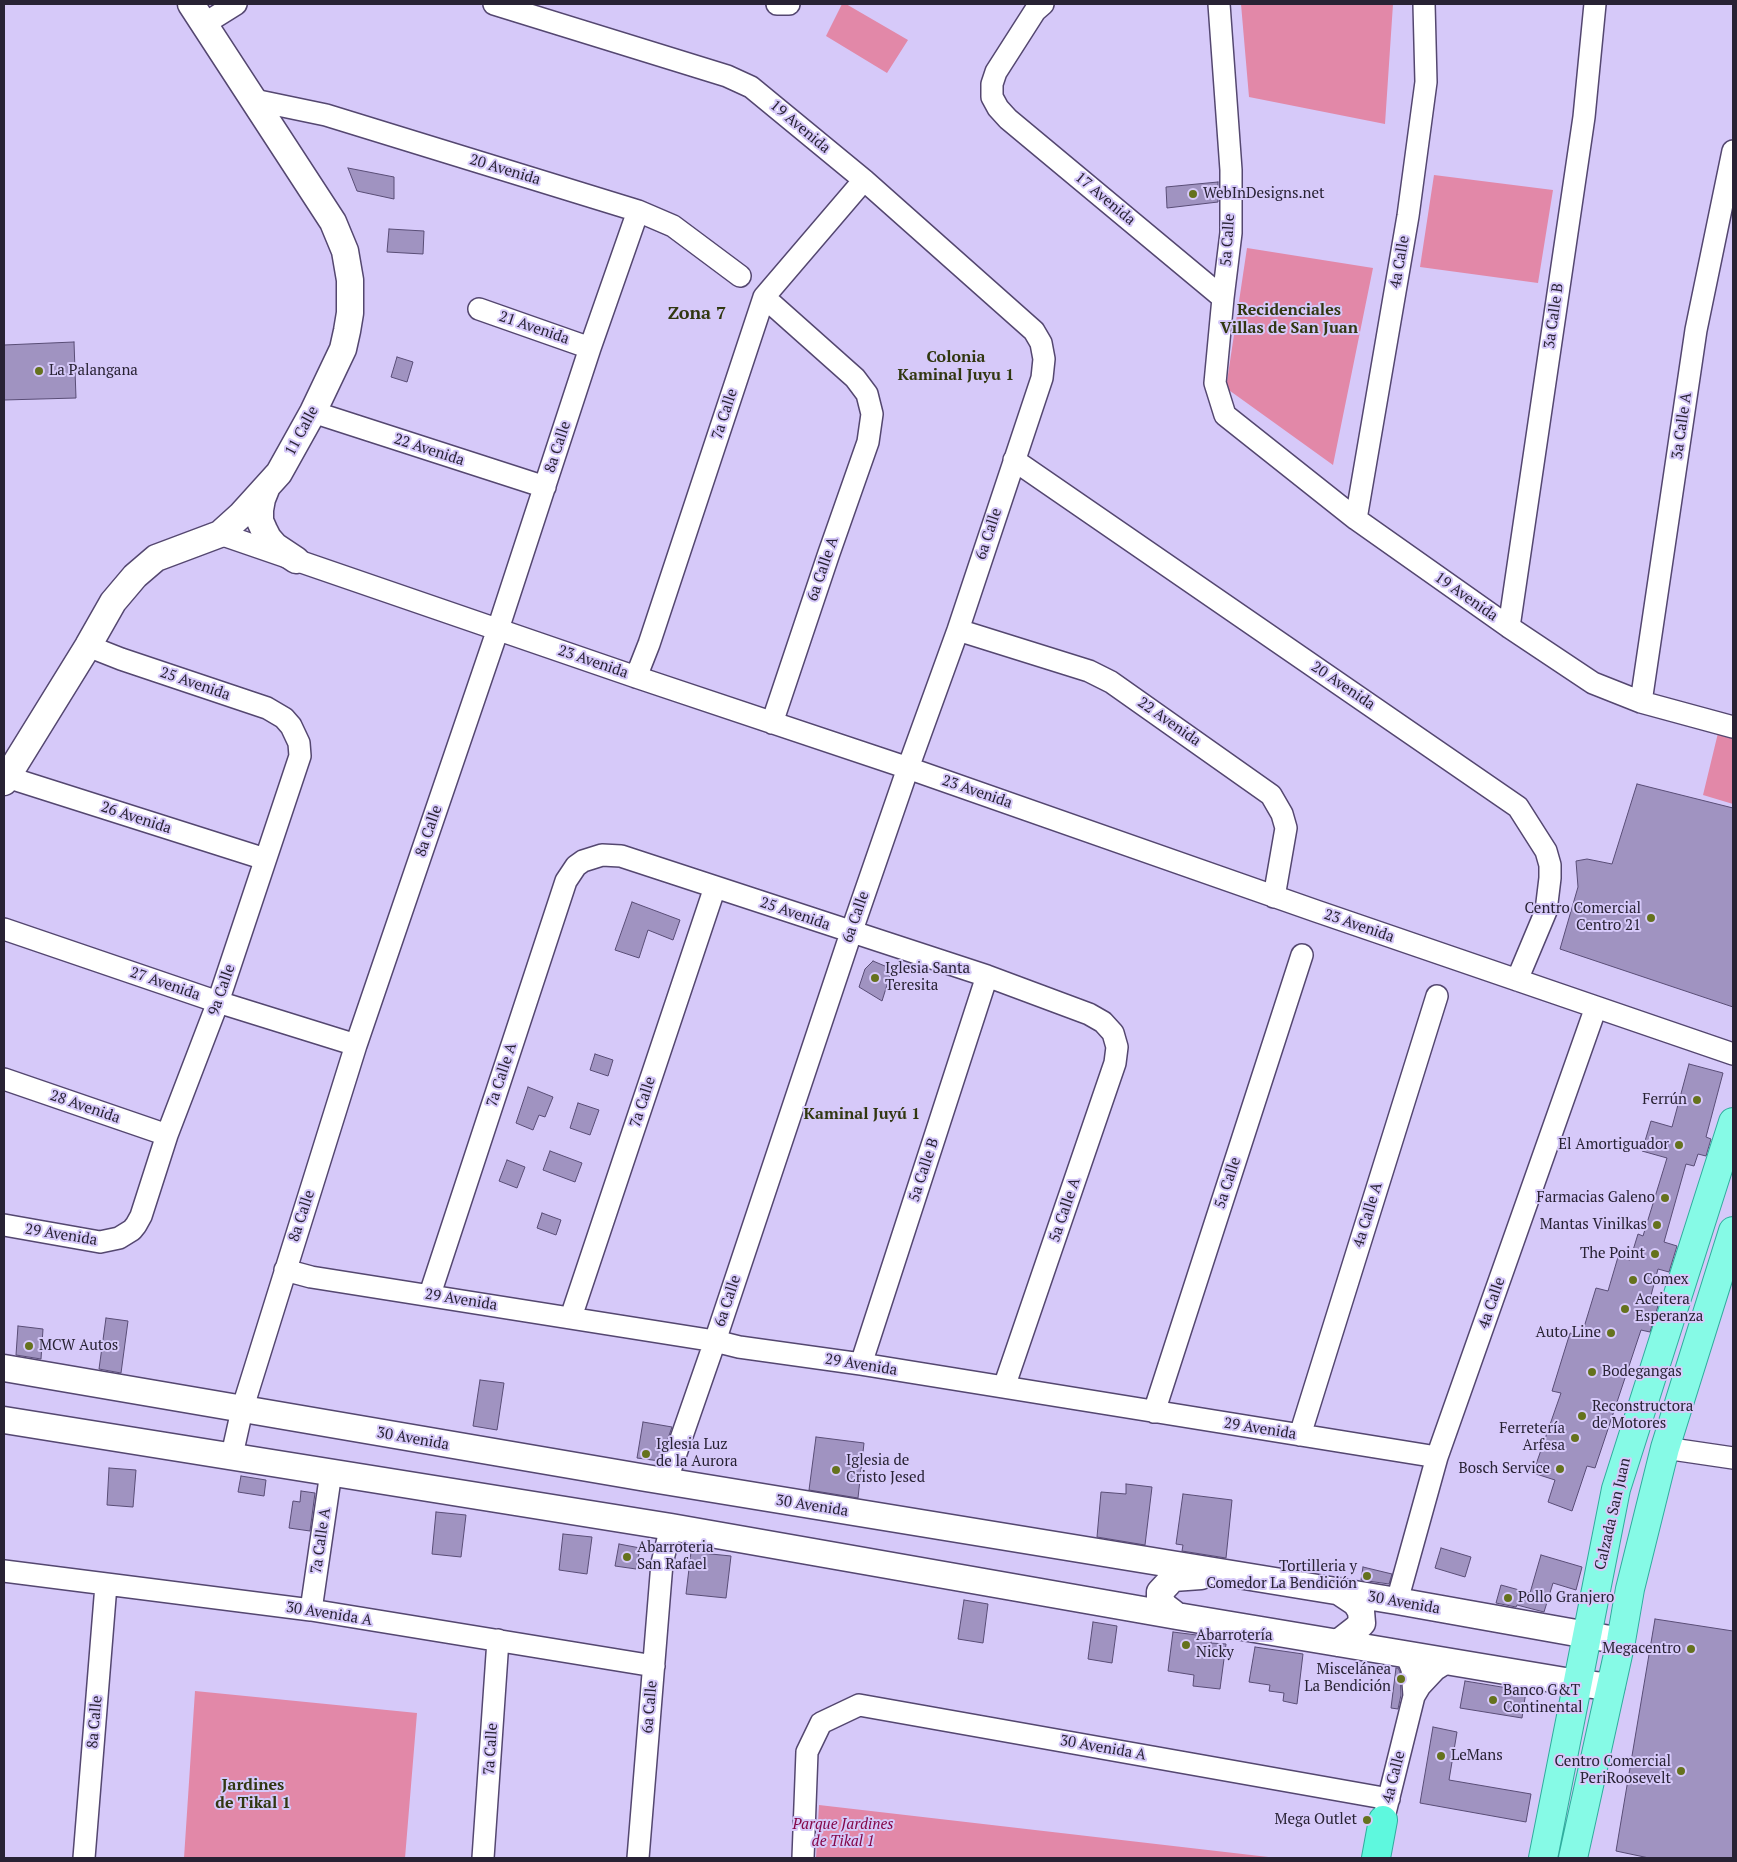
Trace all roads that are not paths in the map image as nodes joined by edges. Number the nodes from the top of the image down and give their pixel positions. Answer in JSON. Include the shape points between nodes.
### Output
{"nodes":[{"id":1,"x":236,"y":4,"type":"edge"},
{"id":2,"x":494,"y":4,"type":"edge"},
{"id":3,"x":776,"y":4,"type":"edge"},
{"id":4,"x":788,"y":4,"type":"edge"},
{"id":5,"x":1043,"y":4,"type":"edge"},
{"id":6,"x":1220,"y":4,"type":"edge"},
{"id":7,"x":1424,"y":4,"type":"edge"},
{"id":8,"x":1596,"y":4,"type":"edge"},
{"id":9,"x":194,"y":11,"type":"edge"},
{"id":10,"x":254,"y":100,"type":"junction"},
{"id":11,"x":1733,"y":152,"type":"edge"},
{"id":12,"x":864,"y":180,"type":"junction"},
{"id":13,"x":638,"y":211,"type":"junction"},
{"id":14,"x":740,"y":276,"type":"dead end"},
{"id":15,"x":764,"y":296,"type":"junction"},
{"id":16,"x":1223,"y":298,"type":"junction"},
{"id":17,"x":478,"y":309,"type":"dead end"},
{"id":18,"x":590,"y":348,"type":"junction"},
{"id":19,"x":1043,"y":352,"type":"joint"},
{"id":20,"x":313,"y":412,"type":"junction"},
{"id":21,"x":1225,"y":415,"type":"joint"},
{"id":22,"x":1014,"y":460,"type":"junction"},
{"id":23,"x":544,"y":487,"type":"junction"},
{"id":24,"x":266,"y":489,"type":"junction"},
{"id":25,"x":1356,"y":519,"type":"junction"},
{"id":26,"x":220,"y":534,"type":"junction"},
{"id":27,"x":296,"y":560,"type":"junction"},
{"id":28,"x":1509,"y":627,"type":"junction"},
{"id":29,"x":498,"y":630,"type":"junction"},
{"id":30,"x":958,"y":630,"type":"junction"},
{"id":31,"x":88,"y":646,"type":"junction"},
{"id":32,"x":636,"y":677,"type":"junction"},
{"id":33,"x":1642,"y":702,"type":"junction"},
{"id":34,"x":772,"y":723,"type":"junction"},
{"id":35,"x":1733,"y":727,"type":"edge"},
{"id":36,"x":295,"y":732,"type":"joint"},
{"id":37,"x":908,"y":768,"type":"junction"},
{"id":38,"x":5,"y":779,"type":"edge"},
{"id":39,"x":265,"y":859,"type":"junction"},
{"id":40,"x":583,"y":861,"type":"joint"},
{"id":41,"x":715,"y":887,"type":"junction"},
{"id":42,"x":1274,"y":897,"type":"junction"},
{"id":43,"x":4,"y":929,"type":"edge"},
{"id":44,"x":851,"y":933,"type":"junction"},
{"id":45,"x":1302,"y":955,"type":"dead end"},
{"id":46,"x":987,"y":976,"type":"junction"},
{"id":47,"x":1517,"y":980,"type":"junction"},
{"id":48,"x":1437,"y":996,"type":"dead end"},
{"id":49,"x":218,"y":1002,"type":"junction"},
{"id":50,"x":1596,"y":1007,"type":"junction"},
{"id":51,"x":1113,"y":1033,"type":"joint"},
{"id":52,"x":356,"y":1045,"type":"junction"},
{"id":53,"x":1733,"y":1054,"type":"edge"},
{"id":54,"x":4,"y":1079,"type":"edge"},
{"id":55,"x":1733,"y":1122,"type":"edge"},
{"id":56,"x":167,"y":1135,"type":"junction"},
{"id":57,"x":4,"y":1225,"type":"edge"},
{"id":58,"x":1733,"y":1231,"type":"edge"},
{"id":59,"x":119,"y":1238,"type":"joint"},
{"id":60,"x":285,"y":1270,"type":"junction"},
{"id":61,"x":430,"y":1294,"type":"junction"},
{"id":62,"x":571,"y":1317,"type":"junction"},
{"id":63,"x":715,"y":1340,"type":"junction"},
{"id":64,"x":861,"y":1364,"type":"junction"},
{"id":65,"x":4,"y":1368,"type":"edge"},
{"id":66,"x":1004,"y":1387,"type":"junction"},
{"id":67,"x":242,"y":1410,"type":"junction"},
{"id":68,"x":1154,"y":1412,"type":"junction"},
{"id":69,"x":4,"y":1420,"type":"edge"},
{"id":70,"x":1300,"y":1435,"type":"junction"},
{"id":71,"x":1664,"y":1448,"type":"junction"},
{"id":72,"x":232,"y":1455,"type":"junction"},
{"id":73,"x":1437,"y":1457,"type":"junction"},
{"id":74,"x":1733,"y":1458,"type":"edge"},
{"id":75,"x":331,"y":1472,"type":"junction"},
{"id":76,"x":666,"y":1482,"type":"junction"},
{"id":77,"x":671,"y":1527,"type":"junction"},
{"id":78,"x":4,"y":1571,"type":"edge"},
{"id":79,"x":1229,"y":1574,"type":"junction"},
{"id":80,"x":106,"y":1585,"type":"junction"},
{"id":81,"x":1338,"y":1591,"type":"junction"},
{"id":82,"x":1397,"y":1601,"type":"junction"},
{"id":83,"x":311,"y":1610,"type":"junction"},
{"id":84,"x":1177,"y":1616,"type":"junction"},
{"id":85,"x":1586,"y":1636,"type":"junction"},
{"id":86,"x":498,"y":1640,"type":"junction"},
{"id":87,"x":1621,"y":1641,"type":"junction"},
{"id":88,"x":1338,"y":1643,"type":"junction"},
{"id":89,"x":1398,"y":1653,"type":"junction"},
{"id":90,"x":1456,"y":1662,"type":"junction"},
{"id":91,"x":654,"y":1666,"type":"junction"},
{"id":92,"x":1577,"y":1683,"type":"junction"},
{"id":93,"x":1611,"y":1687,"type":"junction"},
{"id":94,"x":1414,"y":1696,"type":"junction"},
{"id":95,"x":1386,"y":1809,"type":"junction"},
{"id":96,"x":84,"y":1858,"type":"edge"},
{"id":97,"x":483,"y":1858,"type":"edge"},
{"id":98,"x":638,"y":1858,"type":"edge"},
{"id":99,"x":803,"y":1858,"type":"edge"},
{"id":100,"x":1372,"y":1858,"type":"edge"},
{"id":101,"x":1376,"y":1858,"type":"edge"},
{"id":102,"x":1543,"y":1858,"type":"edge"},
{"id":103,"x":1573,"y":1858,"type":"edge"}],
"edges":[{"from":1,"to":9,"type":"street"},
{"from":2,"to":12,"type":"street","name":"19 Avenida","via":[[743,83]]},
{"from":3,"to":4,"type":"street"},
{"from":5,"to":16,"type":"street","name":"17 Avenida","via":[[996,72],[992,97],[998,108]]},
{"from":6,"to":16,"type":"street","name":"5a Calle","via":[[1231,170],[1231,234]]},
{"from":7,"to":25,"type":"street","name":"4a Calle","via":[[1425,91],[1408,216]]},
{"from":8,"to":28,"type":"street","name":"3a Calle B","via":[[1584,117]]},
{"from":9,"to":10,"type":"street","name":"11 Calle"},
{"from":10,"to":13,"type":"street","name":"20 Avenida","via":[[326,115]]},
{"from":10,"to":20,"type":"street","name":"11 Calle","via":[[326,208],[340,236],[348,266],[351,295],[348,331],[343,349]]},
{"from":11,"to":33,"type":"street","name":"3a Calle A","via":[[1696,330]]},
{"from":12,"to":15,"type":"street","name":"7a Calle"},
{"from":12,"to":19,"type":"street","name":"19 Avenida","via":[[1034,331]]},
{"from":13,"to":14,"type":"street","name":"20 Avenida","via":[[673,226]]},
{"from":13,"to":18,"type":"street","name":"8a Calle"},
{"from":15,"to":32,"type":"street","name":"7a Calle"},
{"from":15,"to":34,"type":"street","name":"6a Calle A","via":[[855,378],[869,399],[872,414],[868,442]]},
{"from":16,"to":21,"type":"street","name":"5a Calle","via":[[1216,383]]},
{"from":17,"to":18,"type":"street","name":"21 Avenida"},
{"from":18,"to":23,"type":"street","name":"8a Calle"},
{"from":19,"to":22,"type":"street","name":"6a Calle","via":[[1042,378]]},
{"from":20,"to":23,"type":"street","name":"22 Avenida"},
{"from":20,"to":24,"type":"street","name":"11 Calle","via":[[280,473]]},
{"from":21,"to":25,"type":"street","name":"19 Avenida"},
{"from":22,"to":30,"type":"street","name":"6a Calle"},
{"from":22,"to":47,"type":"street","name":"20 Avenida","via":[[1518,807],[1546,851],[1550,878],[1546,910]]},
{"from":23,"to":29,"type":"street","name":"8a Calle"},
{"from":24,"to":26,"type":"street","name":"11 Calle"},
{"from":24,"to":27,"type":"street","via":[[260,521],[275,546]]},
{"from":25,"to":28,"type":"street","name":"19 Avenida"},
{"from":26,"to":27,"type":"street","name":"23 Avenida"},
{"from":26,"to":31,"type":"street","name":"11 Calle","via":[[156,558],[113,602]]},
{"from":27,"to":29,"type":"street","name":"23 Avenida"},
{"from":28,"to":33,"type":"street","name":"19 Avenida","via":[[1593,683]]},
{"from":29,"to":32,"type":"street","name":"23 Avenida"},
{"from":29,"to":52,"type":"street","name":"8a Calle"},
{"from":30,"to":37,"type":"street","name":"6a Calle"},
{"from":30,"to":42,"type":"street","name":"22 Avenida","via":[[1088,671],[1111,682],[1271,795],[1286,828]]},
{"from":31,"to":36,"type":"street","name":"25 Avenida","via":[[267,708],[284,718]]},
{"from":31,"to":38,"type":"street","name":"11 Calle"},
{"from":32,"to":34,"type":"street","name":"23 Avenida"},
{"from":33,"to":35,"type":"street","name":"19 Avenida"},
{"from":34,"to":37,"type":"street","name":"23 Avenida"},
{"from":36,"to":39,"type":"street","name":"9a Calle","via":[[300,756]]},
{"from":37,"to":42,"type":"street","name":"23 Avenida"},
{"from":37,"to":44,"type":"street","name":"6a Calle"},
{"from":38,"to":39,"type":"street","name":"26 Avenida"},
{"from":39,"to":49,"type":"street","name":"9a Calle"},
{"from":40,"to":41,"type":"street","name":"25 Avenida","via":[[602,855],[620,856]]},
{"from":40,"to":61,"type":"street","name":"7a Calle A","via":[[576,866],[562,891]]},
{"from":41,"to":44,"type":"street","name":"25 Avenida"},
{"from":41,"to":62,"type":"street","name":"7a Calle"},
{"from":42,"to":47,"type":"street","name":"23 Avenida"},
{"from":43,"to":49,"type":"street","name":"27 Avenida"},
{"from":44,"to":46,"type":"street","name":"25 Avenida"},
{"from":44,"to":63,"type":"street","name":"6a Calle"},
{"from":45,"to":68,"type":"street","name":"5a Calle"},
{"from":46,"to":51,"type":"street","name":"25 Avenida","via":[[1089,1014]]},
{"from":46,"to":64,"type":"street","name":"5a Calle B"},
{"from":47,"to":50,"type":"street","name":"23 Avenida"},
{"from":48,"to":70,"type":"street","name":"4a Calle A"},
{"from":49,"to":52,"type":"street","name":"27 Avenida"},
{"from":49,"to":56,"type":"street","name":"9a Calle"},
{"from":50,"to":53,"type":"street","name":"23 Avenida"},
{"from":50,"to":73,"type":"street","name":"4a Calle"},
{"from":51,"to":66,"type":"street","name":"5a Calle A","via":[[1118,1047],[1115,1063]]},
{"from":52,"to":60,"type":"street","name":"8a Calle"},
{"from":54,"to":56,"type":"street","name":"28 Avenida"},
{"from":55,"to":85,"type":"main road","name":"Calzada San Juan","via":[[1616,1489]]},
{"from":56,"to":59,"type":"street","name":"9a Calle","via":[[141,1216],[132,1230]]},
{"from":57,"to":59,"type":"street","name":"29 Avenida","via":[[100,1242]]},
{"from":58,"to":71,"type":"main road"},
{"from":60,"to":61,"type":"street","name":"29 Avenida"},
{"from":60,"to":67,"type":"street","name":"8a Calle"},
{"from":61,"to":62,"type":"street","name":"29 Avenida"},
{"from":62,"to":63,"type":"street","name":"29 Avenida"},
{"from":63,"to":64,"type":"street","name":"29 Avenida","via":[[739,1347]]},
{"from":63,"to":76,"type":"street","name":"6a Calle"},
{"from":64,"to":66,"type":"street","name":"29 Avenida"},
{"from":65,"to":67,"type":"street","name":"30 Avenida"},
{"from":66,"to":68,"type":"street","name":"29 Avenida"},
{"from":67,"to":72,"type":"street","name":"8a Calle"},
{"from":67,"to":76,"type":"street","name":"30 Avenida"},
{"from":68,"to":70,"type":"street","name":"29 Avenida"},
{"from":69,"to":72,"type":"street"},
{"from":70,"to":73,"type":"street","name":"29 Avenida"},
{"from":71,"to":74,"type":"street"},
{"from":71,"to":87,"type":"main road","via":[[1630,1589]]},
{"from":72,"to":75,"type":"street"},
{"from":73,"to":82,"type":"street","name":"4a Calle"},
{"from":75,"to":77,"type":"street"},
{"from":75,"to":83,"type":"street","name":"7a Calle A"},
{"from":76,"to":79,"type":"street","name":"30 Avenida"},
{"from":77,"to":84,"type":"street"},
{"from":77,"to":91,"type":"street","name":"6a Calle","via":[[662,1563]]},
{"from":78,"to":80,"type":"street","name":"30 Avenida A"},
{"from":79,"to":81,"type":"street","name":"30 Avenida"},
{"from":79,"to":84,"type":"street","via":[[1173,1578],[1160,1592],[1160,1599]]},
{"from":80,"to":83,"type":"street","name":"30 Avenida A"},
{"from":80,"to":96,"type":"street","name":"8a Calle"},
{"from":81,"to":82,"type":"street","name":"30 Avenida"},
{"from":81,"to":88,"type":"street","via":[[1356,1603],[1362,1623]]},
{"from":82,"to":85,"type":"street","name":"30 Avenida"},
{"from":83,"to":86,"type":"street","name":"30 Avenida A"},
{"from":84,"to":88,"type":"street"},
{"from":85,"to":87,"type":"street","name":"30 Avenida"},
{"from":85,"to":92,"type":"main road","name":"Calzada San Juan"},
{"from":86,"to":91,"type":"street","name":"30 Avenida A"},
{"from":86,"to":97,"type":"street","name":"7a Calle"},
{"from":87,"to":93,"type":"main road"},
{"from":88,"to":89,"type":"street"},
{"from":89,"to":90,"type":"street"},
{"from":89,"to":94,"type":"street","name":"4a Calle","via":[[1407,1657],[1412,1669]]},
{"from":90,"to":92,"type":"street"},
{"from":90,"to":94,"type":"street","name":"4a Calle","via":[[1446,1663],[1435,1670]]},
{"from":91,"to":98,"type":"street","name":"6a Calle"},
{"from":92,"to":93,"type":"street"},
{"from":92,"to":102,"type":"main road","name":"Calzada San Juan"},
{"from":93,"to":103,"type":"main road"},
{"from":94,"to":95,"type":"street","name":"4a Calle"},
{"from":95,"to":99,"type":"street","name":"30 Avenida A","via":[[860,1705],[821,1723],[807,1752]]},
{"from":95,"to":100,"type":"street","name":"4a Calle"},
{"from":95,"to":101,"type":"highway"}]}
